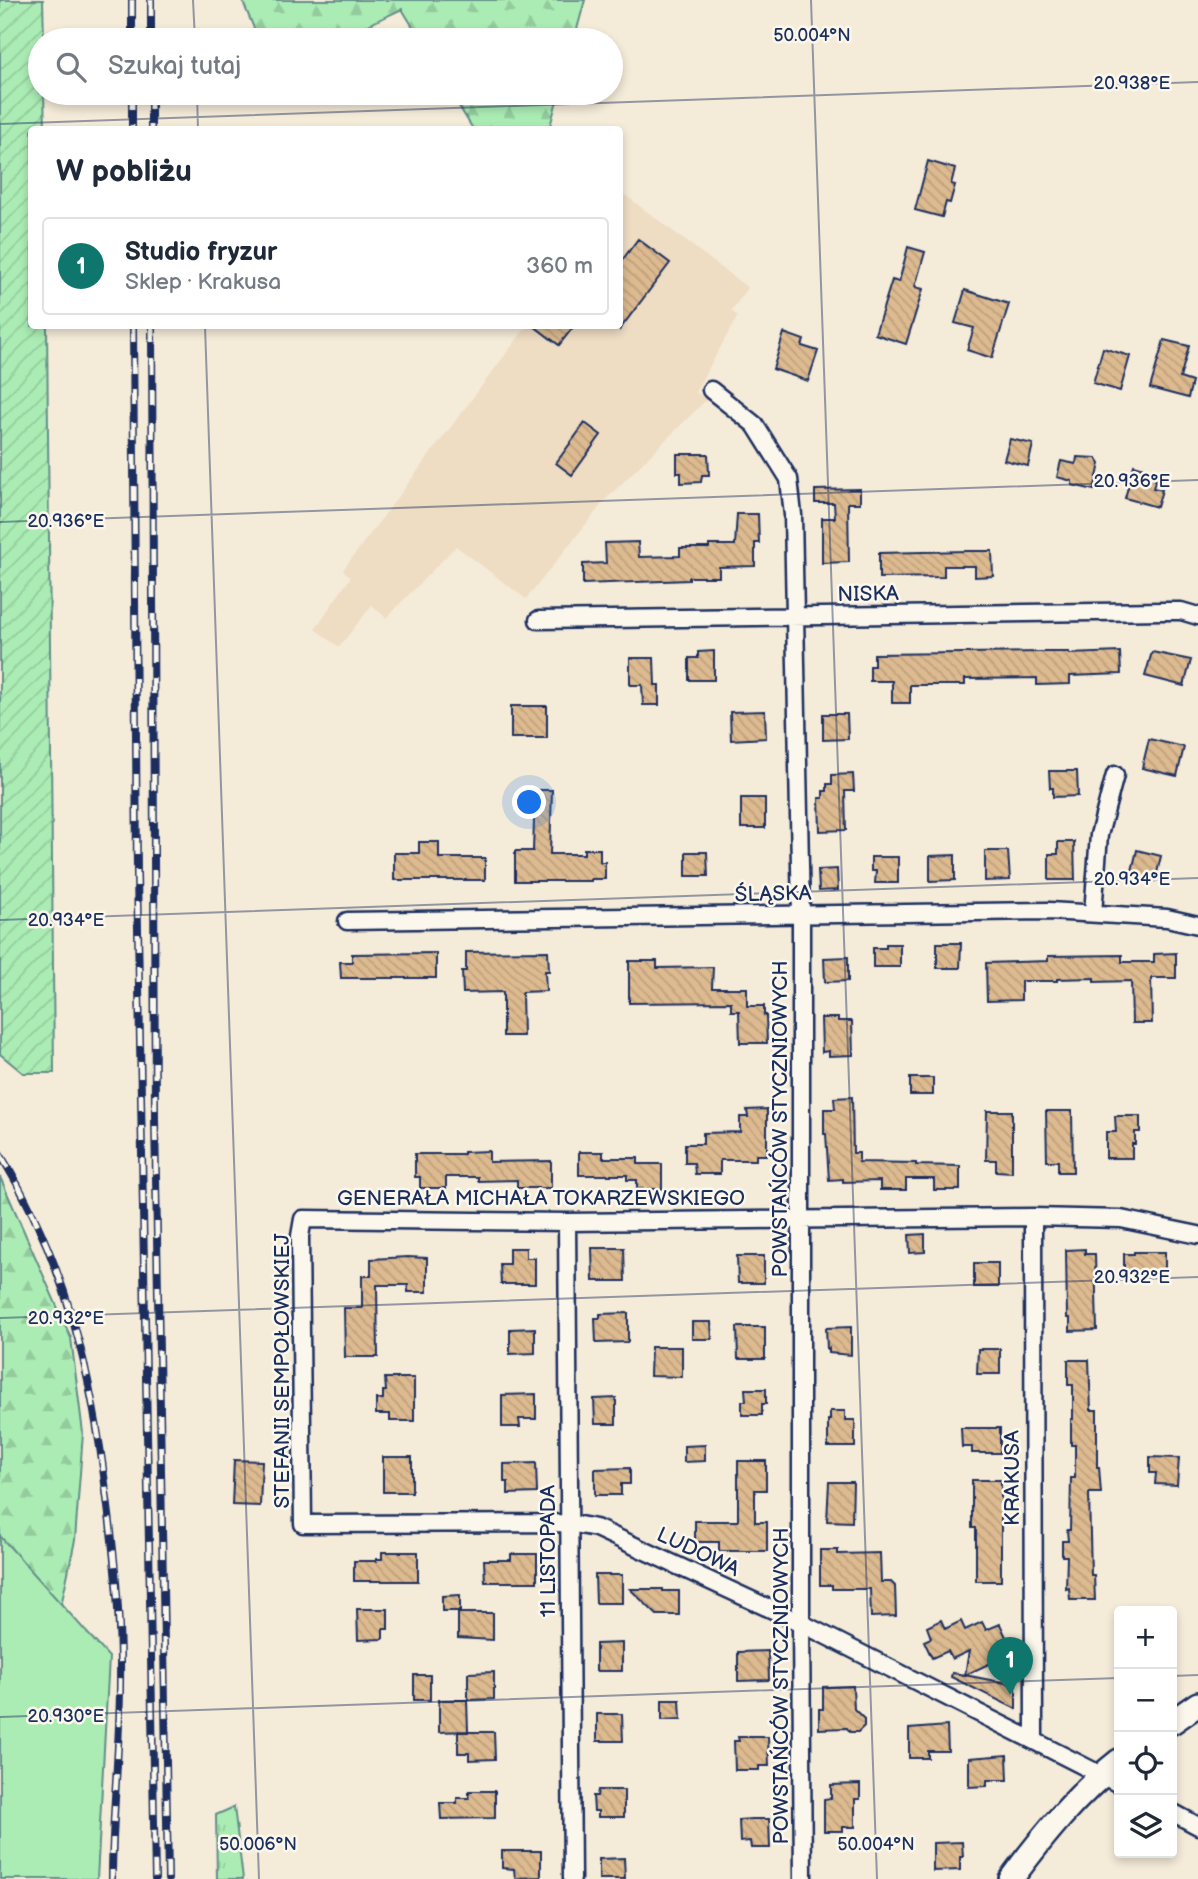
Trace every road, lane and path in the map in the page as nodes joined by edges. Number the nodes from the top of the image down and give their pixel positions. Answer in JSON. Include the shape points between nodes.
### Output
{"nodes":[{"id":1,"x":711,"y":390,"type":"dead end"},
{"id":2,"x":1198,"y":616,"type":"edge"},
{"id":3,"x":796,"y":617,"type":"junction"},
{"id":4,"x":538,"y":620,"type":"dead end"},
{"id":5,"x":1115,"y":775,"type":"dead end"},
{"id":6,"x":1093,"y":913,"type":"junction"},
{"id":7,"x":801,"y":915,"type":"junction"},
{"id":8,"x":347,"y":921,"type":"dead end"},
{"id":9,"x":1198,"y":925,"type":"edge"},
{"id":10,"x":1033,"y":1217,"type":"junction"},
{"id":11,"x":303,"y":1219,"type":"joint"},
{"id":12,"x":801,"y":1219,"type":"junction"},
{"id":13,"x":567,"y":1222,"type":"junction"},
{"id":14,"x":1198,"y":1235,"type":"edge"},
{"id":15,"x":569,"y":1523,"type":"junction"},
{"id":16,"x":303,"y":1524,"type":"joint"},
{"id":17,"x":801,"y":1623,"type":"junction"},
{"id":18,"x":1198,"y":1704,"type":"edge"},
{"id":19,"x":1177,"y":1719,"type":"edge"},
{"id":20,"x":1034,"y":1739,"type":"junction"},
{"id":21,"x":1114,"y":1773,"type":"edge"},
{"id":22,"x":1177,"y":1815,"type":"edge"},
{"id":23,"x":1198,"y":1826,"type":"edge"},
{"id":24,"x":572,"y":1879,"type":"edge"},
{"id":25,"x":803,"y":1879,"type":"edge"},
{"id":26,"x":1011,"y":1879,"type":"edge"}],
"edges":[{"from":1,"to":3,"type":"street","name":"POWSTAŃCÓW STYCZNIOWYCH","via":[[755,425],[789,479]]},
{"from":2,"to":3,"type":"street","name":"NISKA","via":[[1163,611]]},
{"from":3,"to":4,"type":"street","name":"NISKA"},
{"from":3,"to":7,"type":"street","name":"POWSTAŃCÓW STYCZNIOWYCH"},
{"from":5,"to":6,"type":"street","via":[[1099,835]]},
{"from":6,"to":7,"type":"street","name":"ŚLĄSKA"},
{"from":6,"to":9,"type":"street","name":"ŚLĄSKA"},
{"from":7,"to":8,"type":"street","name":"ŚLĄSKA"},
{"from":7,"to":12,"type":"street","name":"POWSTAŃCÓW STYCZNIOWYCH"},
{"from":10,"to":12,"type":"street","name":"GENERAŁA MICHAŁA TOKARZEWSKIEGO"},
{"from":10,"to":14,"type":"street","name":"GENERAŁA MICHAŁA TOKARZEWSKIEGO","via":[[1121,1219]]},
{"from":10,"to":20,"type":"street","name":"KRAKUSA"},
{"from":11,"to":13,"type":"street","name":"GENERAŁA MICHAŁA TOKARZEWSKIEGO"},
{"from":11,"to":16,"type":"street","name":"STEFANII SEMPOŁOWSKIEJ"},
{"from":12,"to":13,"type":"street","name":"GENERAŁA MICHAŁA TOKARZEWSKIEGO"},
{"from":12,"to":17,"type":"street","name":"POWSTAŃCÓW STYCZNIOWYCH"},
{"from":13,"to":15,"type":"street","name":"11 LISTOPADA"},
{"from":15,"to":16,"type":"street","name":"LUDOWA"},
{"from":15,"to":17,"type":"street","name":"LUDOWA","via":[[596,1528]]},
{"from":15,"to":24,"type":"street","name":"11 LISTOPADA"},
{"from":17,"to":20,"type":"street","name":"LUDOWA"},
{"from":17,"to":25,"type":"street","name":"POWSTAŃCÓW STYCZNIOWYCH"},
{"from":18,"to":19,"type":"main road"},
{"from":20,"to":21,"type":"street","name":"LUDOWA"},
{"from":21,"to":26,"type":"main road","via":[[1049,1829]]},
{"from":22,"to":23,"type":"street"}]}
